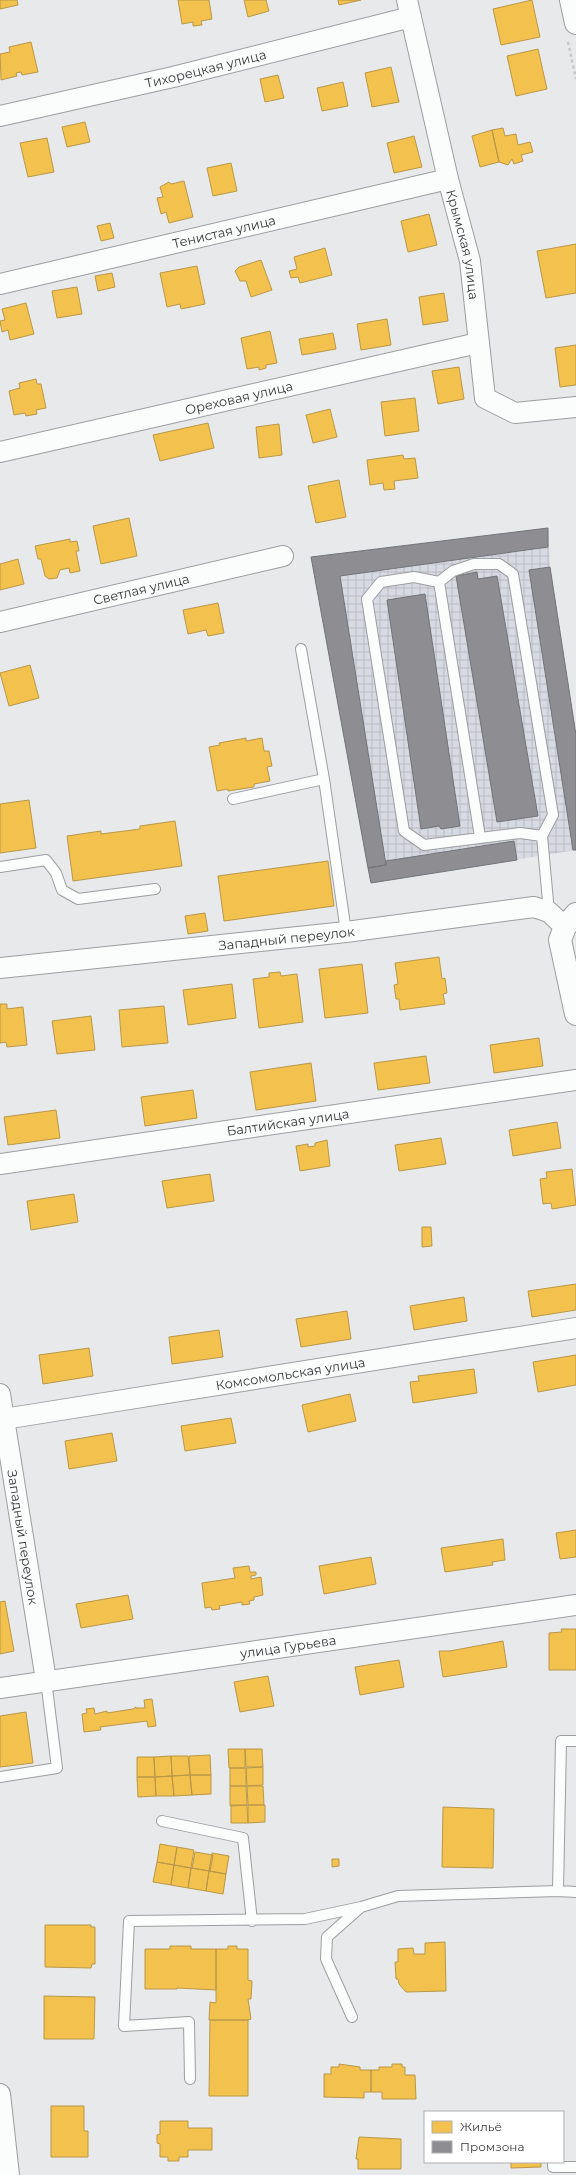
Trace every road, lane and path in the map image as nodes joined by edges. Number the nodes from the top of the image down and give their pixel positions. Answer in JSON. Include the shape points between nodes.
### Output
{"nodes":[{"id":1,"x":571,"y":0,"type":"edge"},
{"id":2,"x":409,"y":9,"type":"edge"},
{"id":3,"x":576,"y":23,"type":"edge"},
{"id":4,"x":0,"y":116,"type":"edge"},
{"id":5,"x":448,"y":180,"type":"junction"},
{"id":6,"x":0,"y":284,"type":"edge"},
{"id":7,"x":478,"y":343,"type":"junction"},
{"id":8,"x":576,"y":407,"type":"edge"},
{"id":9,"x":0,"y":452,"type":"edge"},
{"id":10,"x":283,"y":556,"type":"dead end"},
{"id":11,"x":439,"y":582,"type":"junction"},
{"id":12,"x":0,"y":622,"type":"edge"},
{"id":13,"x":301,"y":648,"type":"dead end"},
{"id":14,"x":324,"y":779,"type":"junction"},
{"id":15,"x":233,"y":799,"type":"dead end"},
{"id":16,"x":542,"y":836,"type":"junction"},
{"id":17,"x":480,"y":837,"type":"junction"},
{"id":18,"x":0,"y":867,"type":"edge"},
{"id":19,"x":155,"y":889,"type":"dead end"},
{"id":20,"x":549,"y":912,"type":"junction"},
{"id":21,"x":571,"y":920,"type":"edge"},
{"id":22,"x":346,"y":932,"type":"junction"},
{"id":23,"x":0,"y":968,"type":"edge"},
{"id":24,"x":576,"y":1014,"type":"edge"},
{"id":25,"x":576,"y":1080,"type":"edge"},
{"id":26,"x":0,"y":1164,"type":"edge"},
{"id":27,"x":576,"y":1328,"type":"edge"},
{"id":28,"x":0,"y":1394,"type":"edge"},
{"id":29,"x":4,"y":1419,"type":"junction"},
{"id":30,"x":576,"y":1605,"type":"edge"},
{"id":31,"x":46,"y":1680,"type":"junction"},
{"id":32,"x":0,"y":1688,"type":"edge"},
{"id":33,"x":576,"y":1741,"type":"edge"},
{"id":34,"x":0,"y":1777,"type":"edge"},
{"id":35,"x":162,"y":1821,"type":"dead end"},
{"id":36,"x":558,"y":1891,"type":"junction"},
{"id":37,"x":576,"y":1892,"type":"edge"},
{"id":38,"x":361,"y":1907,"type":"junction"},
{"id":39,"x":252,"y":1921,"type":"junction"},
{"id":40,"x":352,"y":2017,"type":"dead end"},
{"id":41,"x":190,"y":2079,"type":"dead end"},
{"id":42,"x":0,"y":2094,"type":"edge"},
{"id":43,"x":552,"y":2163,"type":"edge"},
{"id":44,"x":576,"y":2167,"type":"edge"},
{"id":45,"x":9,"y":2175,"type":"edge"}],
"edges":[{"from":1,"to":3,"type":"street"},
{"from":2,"to":4,"type":"street","name":"Тихорецкая улица","via":[[173,77]]},
{"from":2,"to":5,"type":"street","name":"Крымская улица"},
{"from":5,"to":6,"type":"street","name":"Тенистая улица"},
{"from":5,"to":7,"type":"street","name":"Крымская улица","via":[[470,261]]},
{"from":7,"to":8,"type":"street","name":"Крымская улица","via":[[485,398],[515,413]]},
{"from":7,"to":9,"type":"street","name":"Ореховая улица"},
{"from":10,"to":12,"type":"street","name":"Светлая улица"},
{"from":11,"to":16,"type":"lane","via":[[453,571],[474,564],[499,564],[513,574],[553,815]]},
{"from":11,"to":17,"type":"lane"},
{"from":11,"to":17,"type":"lane","via":[[414,577],[381,582],[367,599],[404,831],[424,845]]},
{"from":13,"to":14,"type":"lane"},
{"from":14,"to":15,"type":"lane"},
{"from":14,"to":22,"type":"lane"},
{"from":16,"to":17,"type":"lane","via":[[520,833]]},
{"from":16,"to":20,"type":"lane"},
{"from":18,"to":19,"type":"lane","via":[[46,860],[56,873],[62,890],[78,899]]},
{"from":20,"to":21,"type":"street"},
{"from":20,"to":22,"type":"street","name":"Западный переулок","via":[[534,907]]},
{"from":21,"to":24,"type":"street","via":[[560,940]]},
{"from":22,"to":23,"type":"street","name":"Западный переулок"},
{"from":25,"to":26,"type":"street","name":"Балтийская улица"},
{"from":27,"to":29,"type":"street","name":"Комсомольская улица"},
{"from":28,"to":29,"type":"street","name":"Западный переулок"},
{"from":29,"to":31,"type":"street","name":"Западный переулок"},
{"from":30,"to":31,"type":"street","name":"улица Гурьева"},
{"from":31,"to":32,"type":"street","name":"улица Гурьева"},
{"from":31,"to":34,"type":"lane","via":[[57,1768]]},
{"from":33,"to":36,"type":"lane","via":[[561,1741]]},
{"from":35,"to":39,"type":"lane","via":[[243,1838]]},
{"from":36,"to":37,"type":"lane"},
{"from":36,"to":38,"type":"lane","via":[[398,1896]]},
{"from":38,"to":39,"type":"lane","via":[[306,1919]]},
{"from":38,"to":40,"type":"lane","via":[[327,1937],[326,1959]]},
{"from":39,"to":41,"type":"lane","via":[[129,1921],[124,2026],[189,2022]]},
{"from":42,"to":45,"type":"street"},
{"from":43,"to":44,"type":"lane","via":[[553,2168]]}]}
